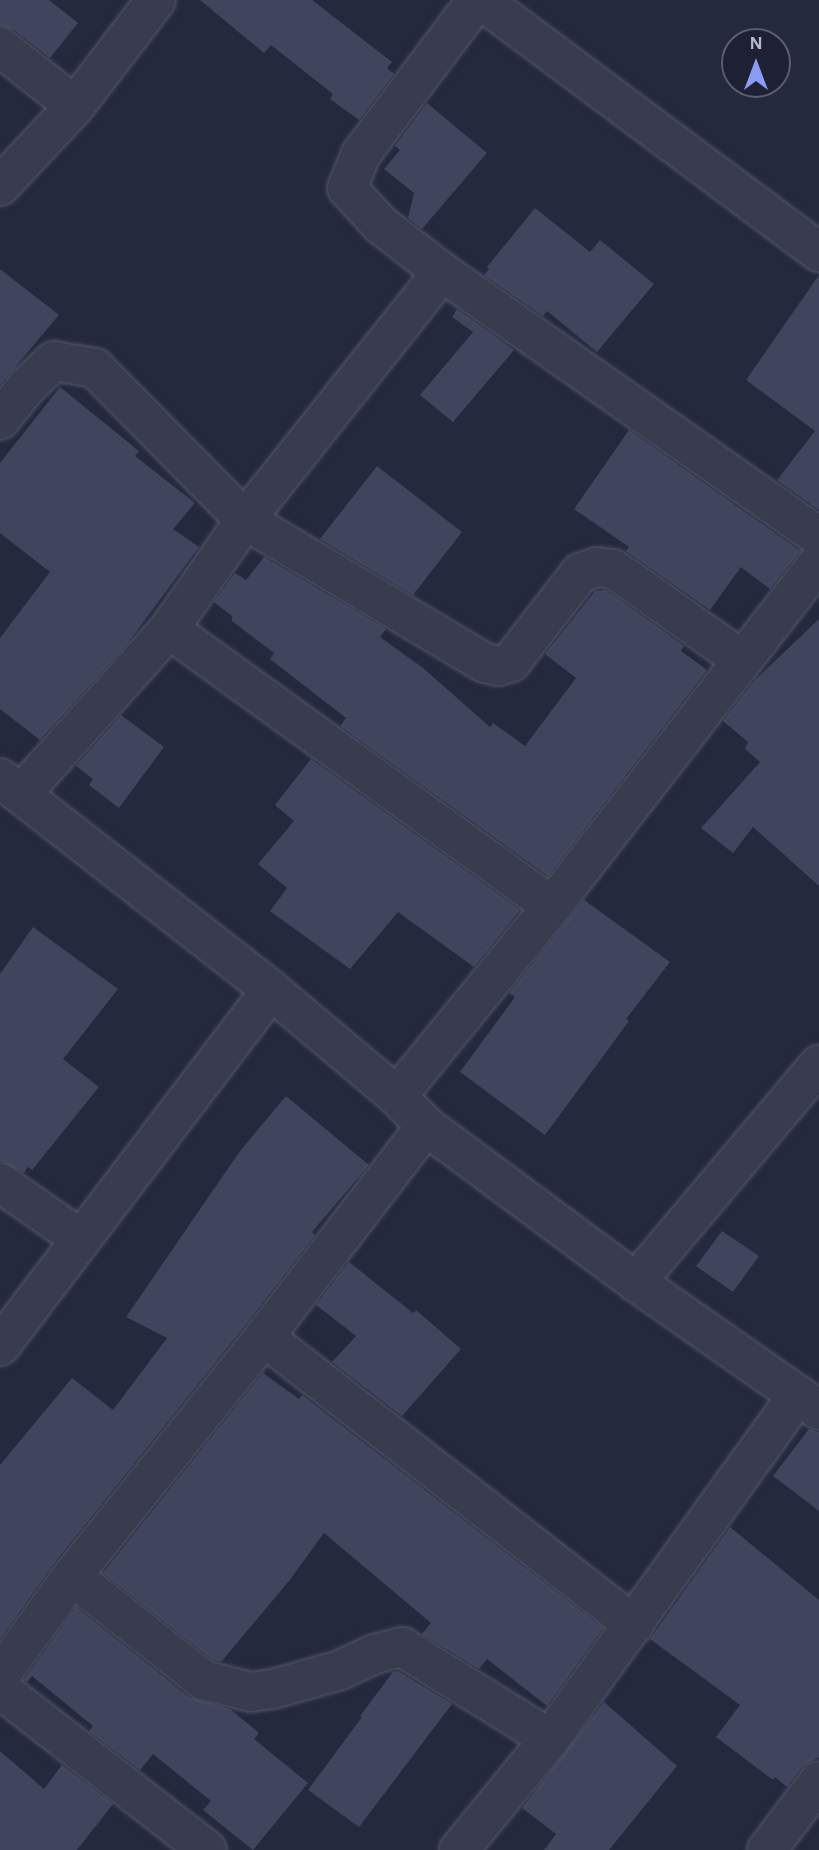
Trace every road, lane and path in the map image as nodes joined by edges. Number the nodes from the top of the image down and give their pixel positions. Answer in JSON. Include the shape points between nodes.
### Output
{"nodes":[{"id":1,"x":479,"y":0,"type":"edge"},
{"id":2,"x":153,"y":1,"type":"edge"},
{"id":3,"x":0,"y":47,"type":"edge"},
{"id":4,"x":75,"y":106,"type":"junction"},
{"id":5,"x":0,"y":186,"type":"edge"},
{"id":6,"x":819,"y":252,"type":"edge"},
{"id":7,"x":442,"y":272,"type":"junction"},
{"id":8,"x":0,"y":420,"type":"edge"},
{"id":9,"x":245,"y":520,"type":"junction"},
{"id":10,"x":819,"y":537,"type":"edge"},
{"id":11,"x":819,"y":562,"type":"edge"},
{"id":12,"x":169,"y":629,"type":"junction"},
{"id":13,"x":742,"y":660,"type":"junction"},
{"id":14,"x":11,"y":785,"type":"edge"},
{"id":15,"x":552,"y":906,"type":"junction"},
{"id":16,"x":271,"y":990,"type":"junction"},
{"id":17,"x":819,"y":1065,"type":"edge"},
{"id":18,"x":397,"y":1096,"type":"junction"},
{"id":19,"x":426,"y":1126,"type":"junction"},
{"id":20,"x":0,"y":1183,"type":"edge"},
{"id":21,"x":80,"y":1239,"type":"junction"},
{"id":22,"x":636,"y":1282,"type":"junction"},
{"id":23,"x":264,"y":1337,"type":"junction"},
{"id":24,"x":1,"y":1341,"type":"edge"},
{"id":25,"x":808,"y":1402,"type":"edge"},
{"id":26,"x":72,"y":1576,"type":"junction"},
{"id":27,"x":634,"y":1625,"type":"junction"},
{"id":28,"x":0,"y":1676,"type":"edge"},
{"id":29,"x":0,"y":1689,"type":"edge"},
{"id":30,"x":550,"y":1739,"type":"junction"},
{"id":31,"x":819,"y":1782,"type":"edge"},
{"id":32,"x":207,"y":1850,"type":"edge"},
{"id":33,"x":459,"y":1850,"type":"edge"},
{"id":34,"x":767,"y":1850,"type":"edge"}],
"edges":[{"from":1,"to":6,"type":"street"},
{"from":1,"to":7,"type":"street","via":[[361,154],[347,188],[381,225]]},
{"from":2,"to":4,"type":"street"},
{"from":3,"to":4,"type":"street"},
{"from":4,"to":5,"type":"street"},
{"from":7,"to":9,"type":"street"},
{"from":7,"to":10,"type":"street"},
{"from":8,"to":9,"type":"street","via":[[54,360],[95,368]]},
{"from":9,"to":12,"type":"street"},
{"from":9,"to":13,"type":"street","via":[[485,663],[499,666],[512,662],[580,573],[597,567],[613,569]]},
{"from":11,"to":13,"type":"street"},
{"from":12,"to":14,"type":"street"},
{"from":12,"to":15,"type":"street"},
{"from":13,"to":15,"type":"street"},
{"from":14,"to":16,"type":"street"},
{"from":15,"to":18,"type":"street"},
{"from":16,"to":18,"type":"street"},
{"from":16,"to":21,"type":"street"},
{"from":17,"to":22,"type":"street"},
{"from":18,"to":19,"type":"street"},
{"from":19,"to":22,"type":"street"},
{"from":19,"to":23,"type":"street"},
{"from":20,"to":21,"type":"street"},
{"from":21,"to":24,"type":"street"},
{"from":22,"to":25,"type":"street"},
{"from":23,"to":26,"type":"street"},
{"from":23,"to":27,"type":"street"},
{"from":25,"to":27,"type":"street"},
{"from":26,"to":28,"type":"street"},
{"from":26,"to":30,"type":"street","via":[[203,1680],[251,1692],[273,1689],[402,1647]]},
{"from":27,"to":30,"type":"street"},
{"from":29,"to":32,"type":"street"},
{"from":30,"to":33,"type":"street"},
{"from":31,"to":34,"type":"street"}]}
